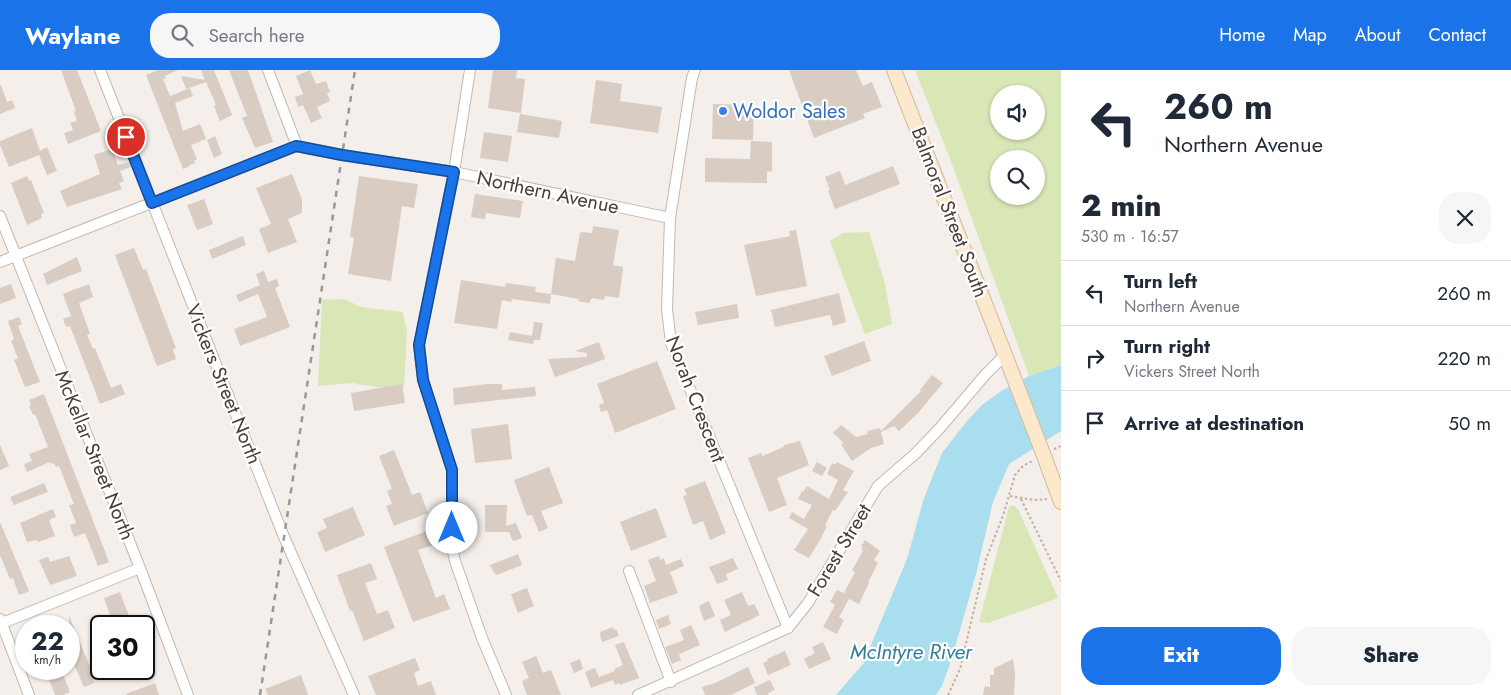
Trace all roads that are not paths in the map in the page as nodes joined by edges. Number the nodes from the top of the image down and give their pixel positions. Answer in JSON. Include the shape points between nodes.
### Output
{"nodes":[{"id":1,"x":100,"y":70,"type":"edge"},
{"id":2,"x":268,"y":70,"type":"edge"},
{"id":3,"x":470,"y":70,"type":"edge"},
{"id":4,"x":695,"y":70,"type":"edge"},
{"id":5,"x":894,"y":70,"type":"edge"},
{"id":6,"x":296,"y":146,"type":"junction"},
{"id":7,"x":454,"y":172,"type":"junction"},
{"id":8,"x":152,"y":203,"type":"junction"},
{"id":9,"x":0,"y":216,"type":"edge"},
{"id":10,"x":670,"y":218,"type":"junction"},
{"id":11,"x":16,"y":256,"type":"junction"},
{"id":12,"x":0,"y":262,"type":"edge"},
{"id":13,"x":1005,"y":355,"type":"junction"},
{"id":14,"x":1060,"y":499,"type":"edge"},
{"id":15,"x":140,"y":568,"type":"junction"},
{"id":16,"x":629,"y":572,"type":"dead end"},
{"id":17,"x":1,"y":622,"type":"edge"},
{"id":18,"x":788,"y":628,"type":"junction"},
{"id":19,"x":671,"y":682,"type":"junction"},
{"id":20,"x":29,"y":695,"type":"edge"},
{"id":21,"x":188,"y":695,"type":"edge"},
{"id":22,"x":354,"y":695,"type":"edge"},
{"id":23,"x":506,"y":695,"type":"edge"},
{"id":24,"x":638,"y":695,"type":"edge"}],
"edges":[{"from":1,"to":8,"type":"street","name":"Vickers Street North"},
{"from":2,"to":6,"type":"street"},
{"from":3,"to":7,"type":"street"},
{"from":4,"to":10,"type":"street","name":"Norah Crescent"},
{"from":5,"to":13,"type":"main road","name":"Balmoral Street South"},
{"from":6,"to":7,"type":"street","name":"Northern Avenue"},
{"from":6,"to":8,"type":"street"},
{"from":7,"to":10,"type":"street","name":"Northern Avenue"},
{"from":7,"to":23,"type":"street","via":[[419,345],[423,380],[452,470],[452,547],[455,561]]},
{"from":8,"to":11,"type":"street"},
{"from":8,"to":22,"type":"street","name":"Vickers Street North","via":[[284,537]]},
{"from":9,"to":11,"type":"street","name":"McKellar Street North"},
{"from":10,"to":18,"type":"street","name":"Norah Crescent","via":[[666,309],[670,343]]},
{"from":11,"to":12,"type":"street"},
{"from":11,"to":15,"type":"street","name":"McKellar Street North"},
{"from":13,"to":14,"type":"main road","name":"Balmoral Street South","bridge":true},
{"from":13,"to":18,"type":"street","name":"Forest Street","via":[[934,434],[878,486],[808,603]]},
{"from":15,"to":17,"type":"street"},
{"from":15,"to":21,"type":"street","name":"McKellar Street North"},
{"from":16,"to":19,"type":"street"},
{"from":17,"to":20,"type":"street"},
{"from":18,"to":19,"type":"street","name":"Forest Street"},
{"from":19,"to":24,"type":"street","name":"Forest Street"}]}
